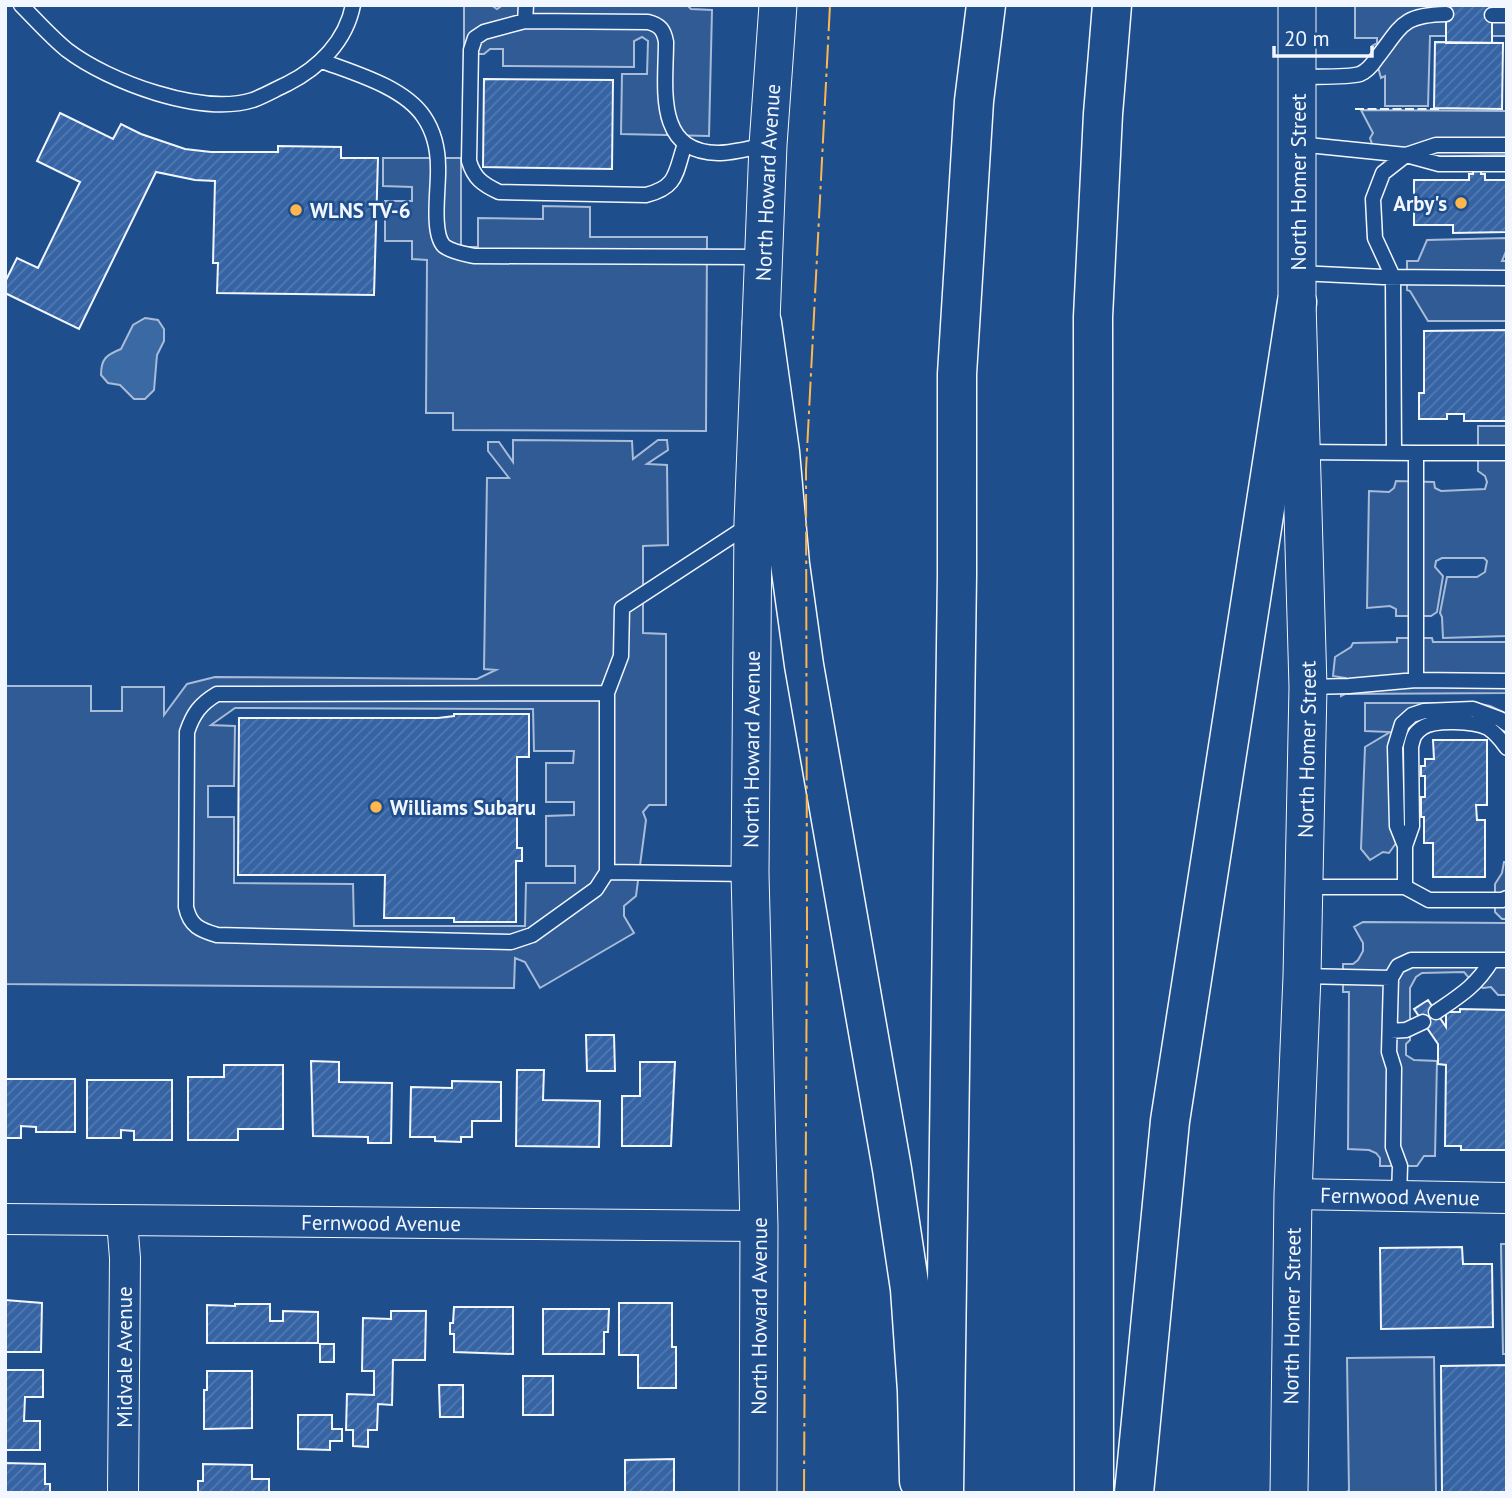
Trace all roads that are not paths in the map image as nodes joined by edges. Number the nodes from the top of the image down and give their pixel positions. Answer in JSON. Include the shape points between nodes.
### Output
{"nodes":[{"id":1,"x":21,"y":5,"type":"edge"},
{"id":2,"x":353,"y":5,"type":"edge"},
{"id":3,"x":526,"y":5,"type":"edge"},
{"id":4,"x":778,"y":5,"type":"edge"},
{"id":5,"x":986,"y":5,"type":"edge"},
{"id":6,"x":1112,"y":5,"type":"edge"},
{"id":7,"x":1297,"y":5,"type":"edge"},
{"id":8,"x":1446,"y":14,"type":"dead end"},
{"id":9,"x":525,"y":21,"type":"junction"},
{"id":10,"x":322,"y":61,"type":"junction"},
{"id":11,"x":1298,"y":77,"type":"junction"},
{"id":12,"x":685,"y":144,"type":"junction"},
{"id":13,"x":1298,"y":144,"type":"junction"},
{"id":14,"x":768,"y":145,"type":"junction"},
{"id":15,"x":1507,"y":145,"type":"edge"},
{"id":16,"x":1406,"y":155,"type":"junction"},
{"id":17,"x":1507,"y":164,"type":"edge"},
{"id":18,"x":762,"y":257,"type":"junction"},
{"id":19,"x":1393,"y":277,"type":"junction"},
{"id":20,"x":1507,"y":278,"type":"edge"},
{"id":21,"x":1297,"y":287,"type":"junction"},
{"id":22,"x":762,"y":323,"type":"junction"},
{"id":23,"x":1301,"y":452,"type":"junction"},
{"id":24,"x":1394,"y":453,"type":"junction"},
{"id":25,"x":1416,"y":453,"type":"junction"},
{"id":26,"x":1507,"y":453,"type":"edge"},
{"id":27,"x":753,"y":522,"type":"junction"},
{"id":28,"x":1416,"y":680,"type":"junction"},
{"id":29,"x":1507,"y":681,"type":"edge"},
{"id":30,"x":1308,"y":687,"type":"junction"},
{"id":31,"x":607,"y":693,"type":"junction"},
{"id":32,"x":1507,"y":724,"type":"edge"},
{"id":33,"x":1507,"y":748,"type":"edge"},
{"id":34,"x":1405,"y":846,"type":"junction"},
{"id":35,"x":607,"y":872,"type":"junction"},
{"id":36,"x":750,"y":874,"type":"junction"},
{"id":37,"x":1304,"y":887,"type":"junction"},
{"id":38,"x":1405,"y":887,"type":"junction"},
{"id":39,"x":1507,"y":898,"type":"edge"},
{"id":40,"x":1500,"y":960,"type":"edge"},
{"id":41,"x":1302,"y":976,"type":"junction"},
{"id":42,"x":1391,"y":978,"type":"junction"},
{"id":43,"x":1436,"y":1012,"type":"dead end"},
{"id":44,"x":1423,"y":1022,"type":"dead end"},
{"id":45,"x":1390,"y":1031,"type":"junction"},
{"id":46,"x":1293,"y":1194,"type":"junction"},
{"id":47,"x":1399,"y":1196,"type":"junction"},
{"id":48,"x":1507,"y":1198,"type":"edge"},
{"id":49,"x":5,"y":1219,"type":"edge"},
{"id":50,"x":122,"y":1221,"type":"junction"},
{"id":51,"x":759,"y":1226,"type":"junction"},
{"id":52,"x":123,"y":1493,"type":"edge"},
{"id":53,"x":758,"y":1493,"type":"edge"},
{"id":54,"x":919,"y":1493,"type":"edge"},
{"id":55,"x":944,"y":1493,"type":"edge"},
{"id":56,"x":1094,"y":1493,"type":"edge"},
{"id":57,"x":1135,"y":1493,"type":"edge"},
{"id":58,"x":1289,"y":1493,"type":"edge"}],
"edges":[{"from":1,"to":10,"type":"lane","via":[[68,50],[114,77],[172,98],[215,105],[253,100]]},
{"from":2,"to":10,"type":"lane","via":[[341,37]]},
{"from":3,"to":9,"type":"lane"},
{"from":4,"to":14,"type":"street","name":"North Howard Avenue"},
{"from":5,"to":55,"type":"highway","via":[[973,114],[957,374]]},
{"from":6,"to":56,"type":"highway","via":[[1098,206],[1093,383]]},
{"from":7,"to":11,"type":"street","name":"North Homer Street"},
{"from":8,"to":11,"type":"lane","via":[[1412,18],[1359,74]]},
{"from":9,"to":12,"type":"lane","via":[[658,25],[666,42],[669,120]]},
{"from":9,"to":12,"type":"lane","via":[[484,32],[475,38],[471,50],[469,161],[473,176],[485,186],[499,192],[646,195],[662,191],[673,180]]},
{"from":10,"to":18,"type":"lane","via":[[377,82],[423,114],[434,135],[439,165],[437,226],[445,247],[474,256]]},
{"from":11,"to":13,"type":"street","name":"North Homer Street"},
{"from":12,"to":14,"type":"lane","via":[[719,153]]},
{"from":13,"to":16,"type":"lane"},
{"from":13,"to":21,"type":"street","name":"North Homer Street"},
{"from":14,"to":18,"type":"street","name":"North Howard Avenue"},
{"from":15,"to":16,"type":"lane","via":[[1436,145]]},
{"from":16,"to":17,"type":"lane","via":[[1439,164]]},
{"from":16,"to":19,"type":"lane","via":[[1383,173],[1373,199],[1375,238]]},
{"from":18,"to":22,"type":"street","name":"North Howard Avenue"},
{"from":19,"to":20,"type":"lane"},
{"from":19,"to":21,"type":"lane"},
{"from":19,"to":24,"type":"lane"},
{"from":21,"to":23,"type":"street","name":"North Homer Street"},
{"from":21,"to":57,"type":"highway","via":[[1171,1109]]},
{"from":22,"to":27,"type":"street","name":"North Howard Avenue"},
{"from":22,"to":54,"type":"highway","via":[[804,665],[910,1289]]},
{"from":23,"to":24,"type":"lane"},
{"from":23,"to":30,"type":"street","name":"North Homer Street"},
{"from":24,"to":25,"type":"lane"},
{"from":25,"to":26,"type":"lane"},
{"from":25,"to":28,"type":"lane"},
{"from":27,"to":31,"type":"lane","via":[[622,608],[621,656]]},
{"from":27,"to":36,"type":"street","name":"North Howard Avenue"},
{"from":28,"to":29,"type":"lane"},
{"from":28,"to":30,"type":"lane"},
{"from":30,"to":37,"type":"street","name":"North Homer Street"},
{"from":31,"to":35,"type":"lane"},
{"from":31,"to":35,"type":"lane","via":[[217,694],[203,702],[187,732],[186,907],[188,919],[198,929],[217,935],[511,942],[532,935],[596,889]]},
{"from":32,"to":34,"type":"lane","via":[[1473,709],[1424,710],[1402,724],[1395,747],[1397,826]]},
{"from":33,"to":34,"type":"lane","via":[[1499,736],[1471,722],[1422,727],[1411,747],[1412,826]]},
{"from":34,"to":38,"type":"lane"},
{"from":35,"to":36,"type":"lane"},
{"from":36,"to":51,"type":"street","name":"North Howard Avenue"},
{"from":37,"to":38,"type":"lane"},
{"from":37,"to":41,"type":"street","name":"North Homer Street"},
{"from":38,"to":39,"type":"lane","via":[[1429,900]]},
{"from":40,"to":42,"type":"lane","via":[[1411,960],[1398,966]]},
{"from":40,"to":43,"type":"lane"},
{"from":41,"to":42,"type":"lane"},
{"from":41,"to":46,"type":"street","name":"North Homer Street"},
{"from":42,"to":45,"type":"lane"},
{"from":44,"to":45,"type":"lane"},
{"from":45,"to":47,"type":"lane"},
{"from":46,"to":47,"type":"street","name":"Fernwood Avenue"},
{"from":46,"to":58,"type":"street","name":"North Homer Street"},
{"from":47,"to":48,"type":"street","name":"Fernwood Avenue"},
{"from":49,"to":50,"type":"street","name":"Fernwood Avenue"},
{"from":50,"to":51,"type":"street","name":"Fernwood Avenue"},
{"from":50,"to":52,"type":"street","name":"Midvale Avenue"},
{"from":51,"to":53,"type":"street","name":"North Howard Avenue"}]}
